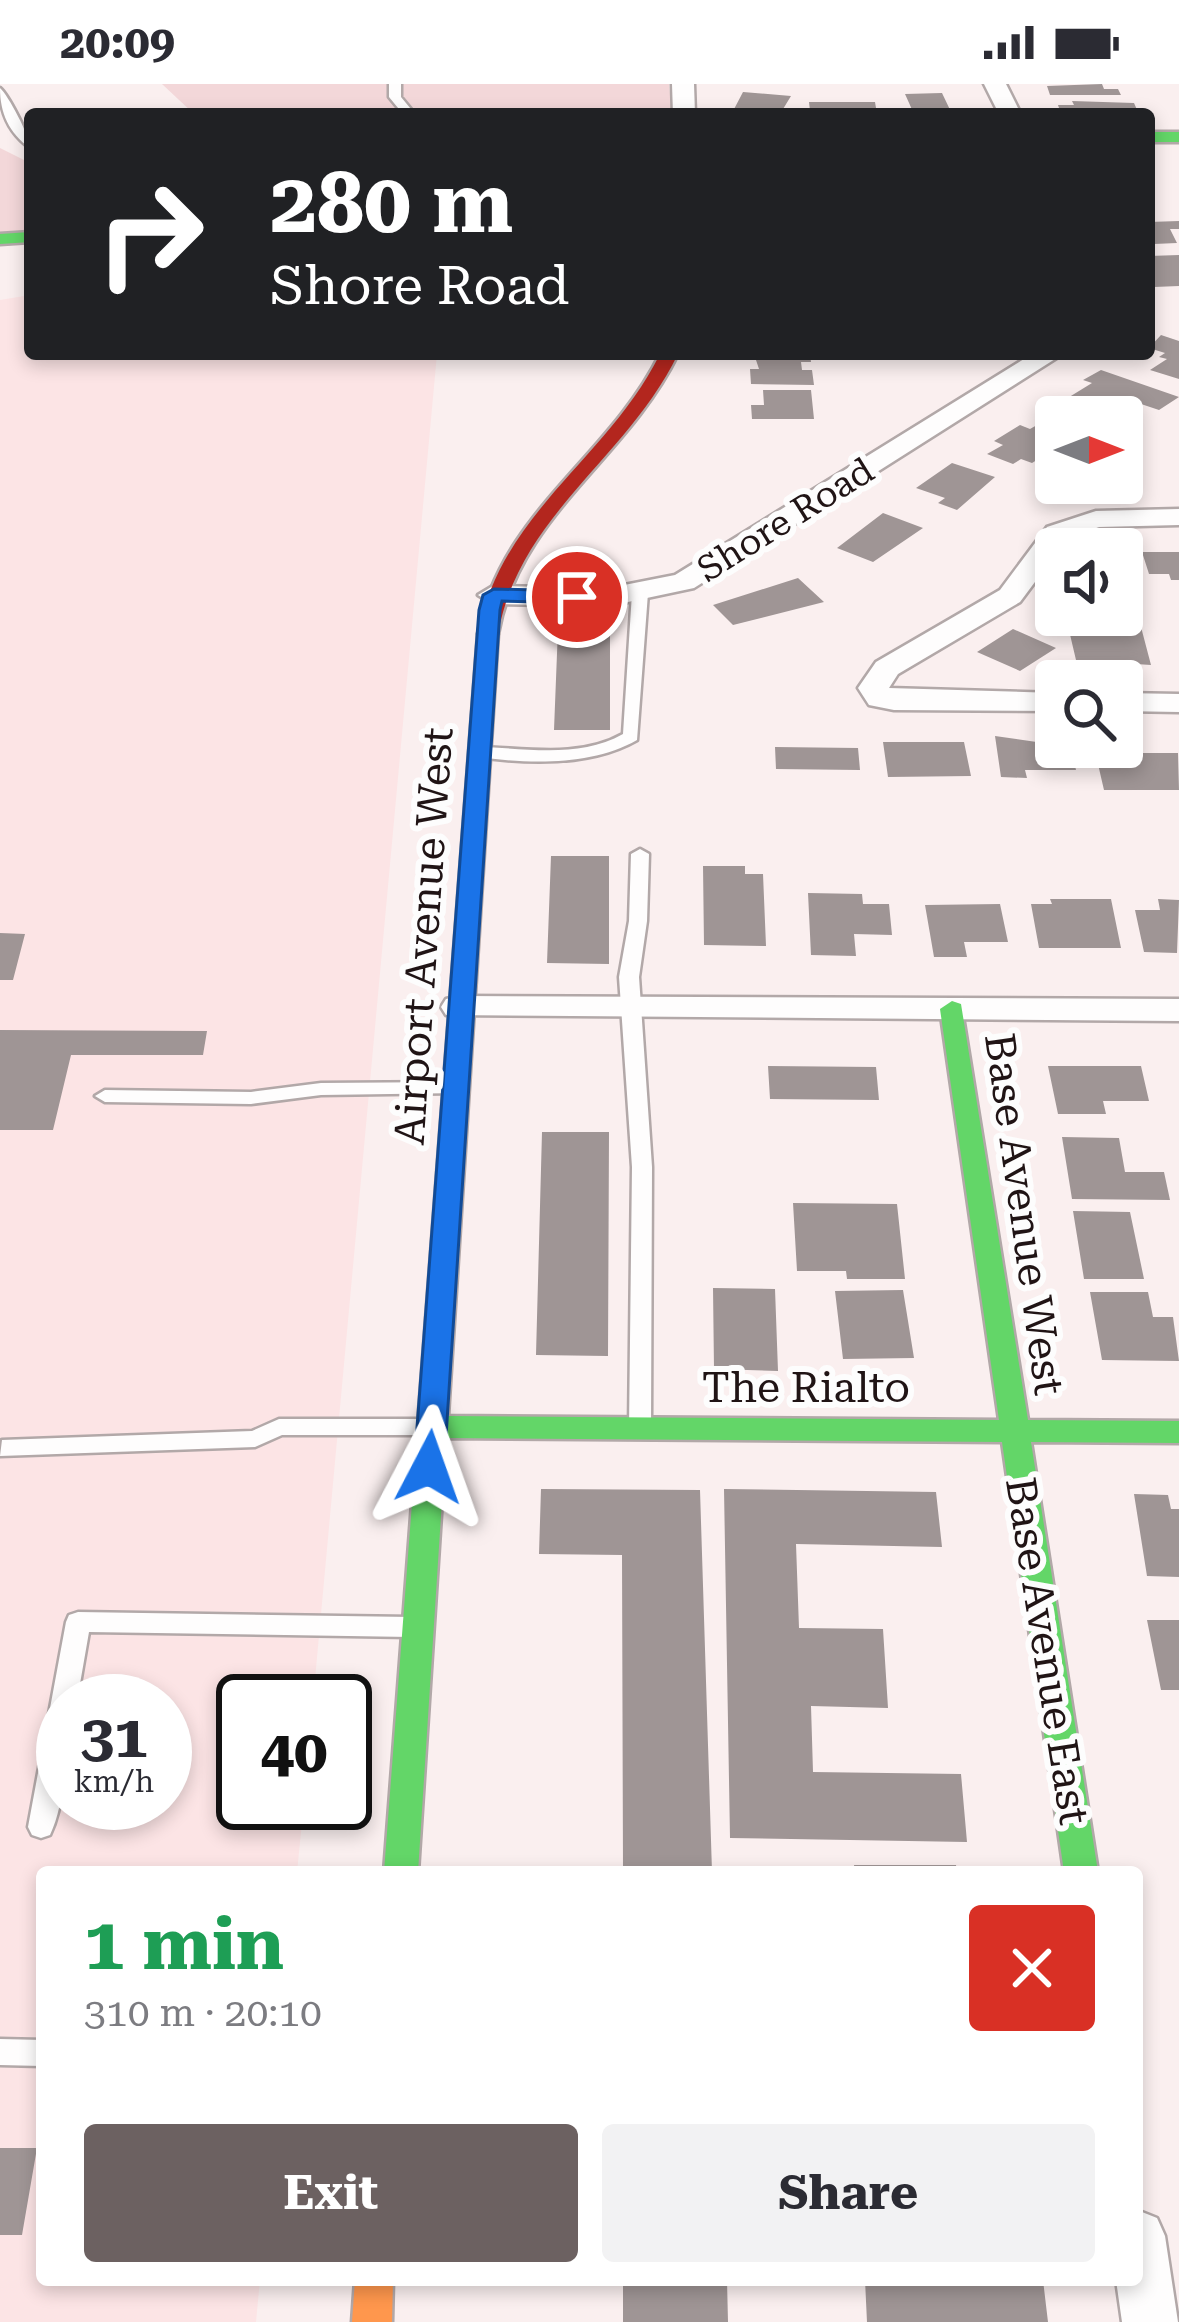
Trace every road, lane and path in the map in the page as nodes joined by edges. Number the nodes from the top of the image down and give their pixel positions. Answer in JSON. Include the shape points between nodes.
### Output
{"nodes":[{"id":1,"x":0,"y":92,"type":"edge"},
{"id":2,"x":24,"y":136,"type":"edge"},
{"id":3,"x":666,"y":360,"type":"edge"},
{"id":4,"x":1039,"y":360,"type":"edge"},
{"id":5,"x":1179,"y":517,"type":"edge"},
{"id":6,"x":640,"y":593,"type":"junction"},
{"id":7,"x":494,"y":595,"type":"junction"},
{"id":8,"x":1035,"y":702,"type":"edge"},
{"id":9,"x":1143,"y":702,"type":"edge"},
{"id":10,"x":1179,"y":703,"type":"edge"},
{"id":11,"x":478,"y":752,"type":"junction"},
{"id":12,"x":640,"y":854,"type":"dead end"},
{"id":13,"x":459,"y":1007,"type":"junction"},
{"id":14,"x":630,"y":1007,"type":"junction"},
{"id":15,"x":952,"y":1009,"type":"junction"},
{"id":16,"x":1179,"y":1010,"type":"edge"},
{"id":17,"x":453,"y":1088,"type":"junction"},
{"id":18,"x":105,"y":1096,"type":"dead end"},
{"id":19,"x":431,"y":1426,"type":"junction"},
{"id":20,"x":640,"y":1428,"type":"junction"},
{"id":21,"x":1015,"y":1431,"type":"junction"},
{"id":22,"x":1179,"y":1432,"type":"edge"},
{"id":23,"x":2,"y":1448,"type":"edge"},
{"id":24,"x":418,"y":1627,"type":"junction"},
{"id":25,"x":68,"y":1674,"type":"edge"},
{"id":26,"x":401,"y":1866,"type":"edge"},
{"id":27,"x":1081,"y":1866,"type":"edge"},
{"id":28,"x":0,"y":2052,"type":"edge"},
{"id":29,"x":36,"y":2053,"type":"edge"},
{"id":30,"x":1143,"y":2276,"type":"edge"},
{"id":31,"x":374,"y":2286,"type":"edge"},
{"id":32,"x":372,"y":2322,"type":"edge"},
{"id":33,"x":1150,"y":2322,"type":"edge"}],
"edges":[{"from":1,"to":2,"type":"lane"},
{"from":3,"to":7,"type":"street","via":[[644,400],[518,549]]},
{"from":4,"to":6,"type":"street","name":"Shore Road","via":[[702,573]]},
{"from":5,"to":8,"type":"street","via":[[1096,519],[1058,532],[1010,596],[874,681],[876,695],[894,701]]},
{"from":6,"to":7,"type":"street","name":"Shore Road"},
{"from":6,"to":11,"type":"lane","via":[[631,736],[580,752]]},
{"from":7,"to":11,"type":"street","name":"Airport Avenue West"},
{"from":9,"to":10,"type":"street"},
{"from":11,"to":13,"type":"street","name":"Airport Avenue West"},
{"from":12,"to":14,"type":"lane"},
{"from":13,"to":14,"type":"street"},
{"from":13,"to":17,"type":"street","name":"Airport Avenue West"},
{"from":14,"to":15,"type":"street"},
{"from":14,"to":20,"type":"lane","via":[[642,1167]]},
{"from":15,"to":16,"type":"street"},
{"from":15,"to":21,"type":"street","name":"Base Avenue West"},
{"from":17,"to":18,"type":"lane"},
{"from":17,"to":19,"type":"street","name":"Airport Avenue West"},
{"from":19,"to":20,"type":"street","name":"The Rialto"},
{"from":19,"to":23,"type":"lane","via":[[279,1427],[255,1438]]},
{"from":19,"to":24,"type":"street","name":"Airport Avenue West"},
{"from":20,"to":21,"type":"street","name":"The Rialto"},
{"from":21,"to":22,"type":"street","name":"The Rialto"},
{"from":21,"to":27,"type":"street","name":"Base Avenue East"},
{"from":24,"to":25,"type":"lane","via":[[78,1622]]},
{"from":24,"to":26,"type":"street","name":"Airport Avenue West"},
{"from":28,"to":29,"type":"lane"},
{"from":30,"to":33,"type":"street"},
{"from":31,"to":32,"type":"street"}]}
